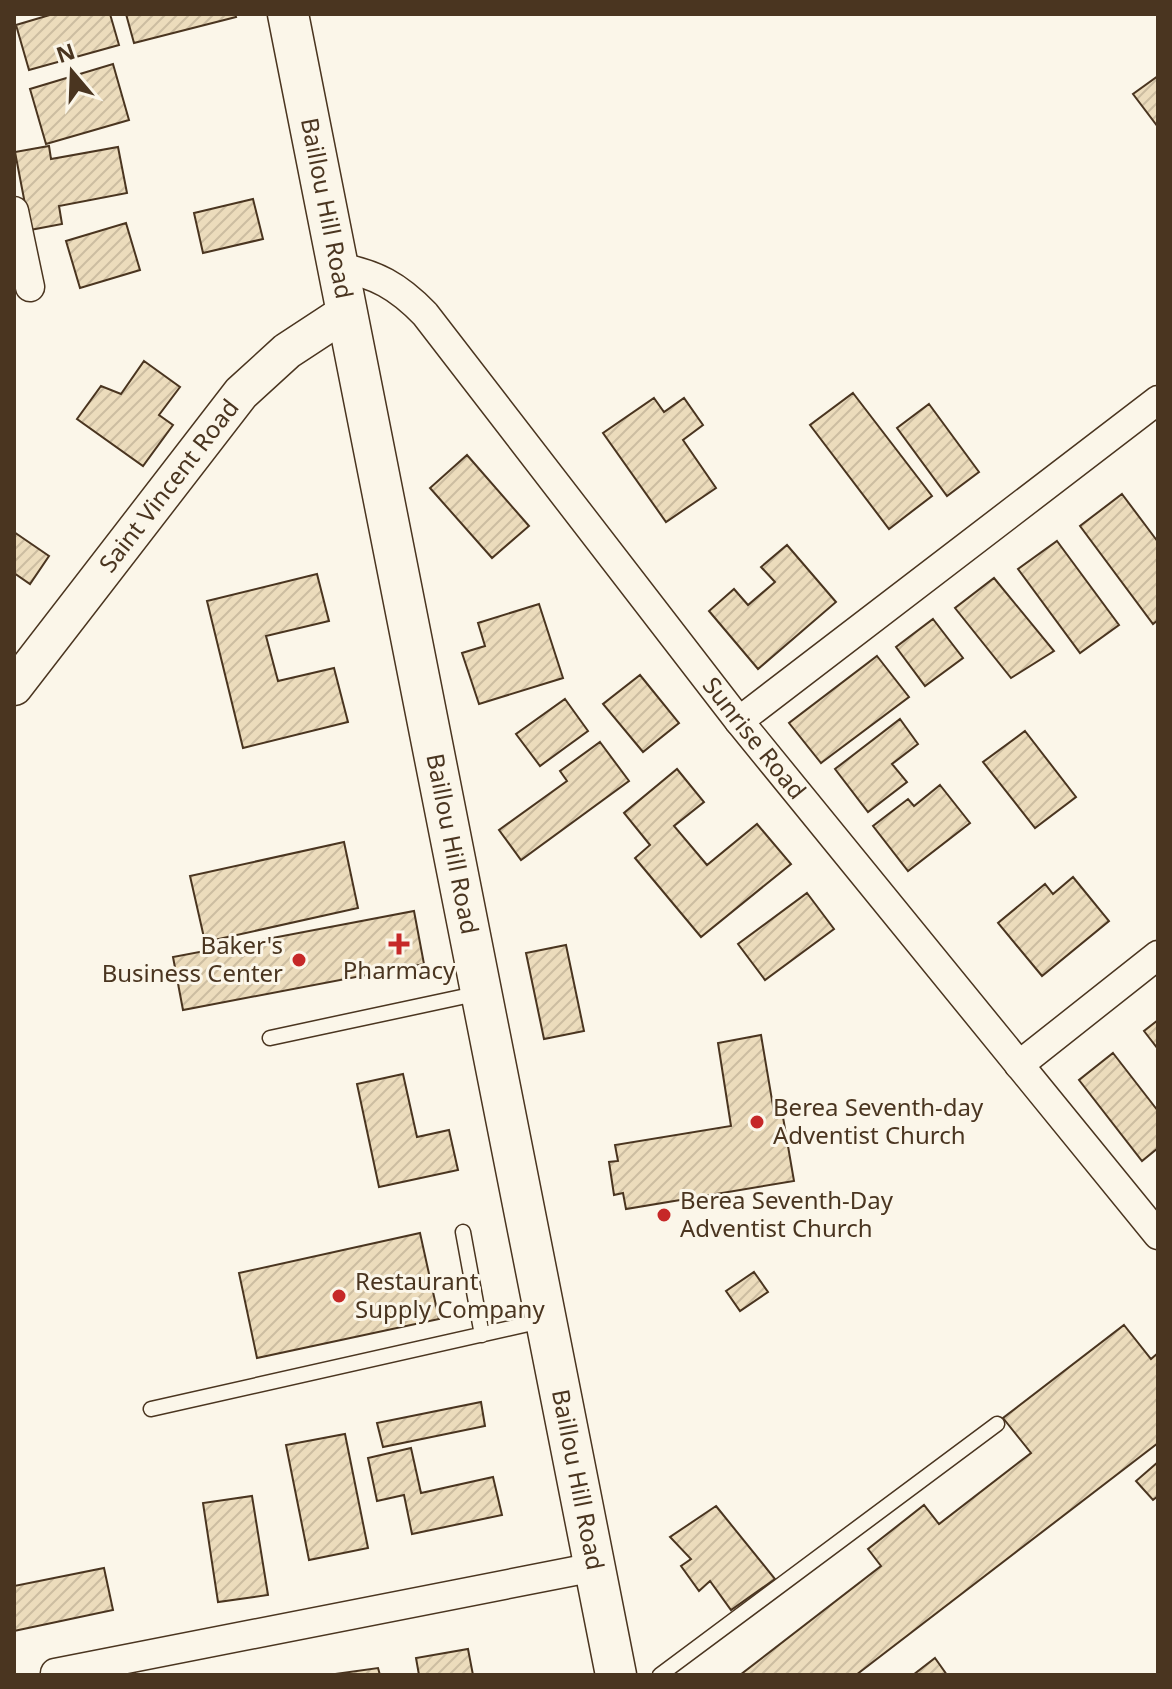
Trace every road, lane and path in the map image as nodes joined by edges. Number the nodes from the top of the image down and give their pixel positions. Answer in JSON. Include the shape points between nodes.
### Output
{"nodes":[{"id":1,"x":288,"y":14,"type":"edge"},
{"id":2,"x":14,"y":211,"type":"edge"},
{"id":3,"x":338,"y":267,"type":"junction"},
{"id":4,"x":30,"y":287,"type":"dead end"},
{"id":5,"x":348,"y":311,"type":"junction"},
{"id":6,"x":1158,"y":400,"type":"edge"},
{"id":7,"x":14,"y":687,"type":"edge"},
{"id":8,"x":739,"y":721,"type":"junction"},
{"id":9,"x":1158,"y":955,"type":"edge"},
{"id":10,"x":481,"y":993,"type":"junction"},
{"id":11,"x":270,"y":1038,"type":"dead end"},
{"id":12,"x":1019,"y":1065,"type":"junction"},
{"id":13,"x":463,"y":1232,"type":"dead end"},
{"id":14,"x":1158,"y":1235,"type":"edge"},
{"id":15,"x":546,"y":1320,"type":"junction"},
{"id":16,"x":482,"y":1335,"type":"junction"},
{"id":17,"x":151,"y":1409,"type":"dead end"},
{"id":18,"x":997,"y":1424,"type":"dead end"},
{"id":19,"x":595,"y":1567,"type":"junction"},
{"id":20,"x":55,"y":1673,"type":"dead end"},
{"id":21,"x":616,"y":1675,"type":"edge"},
{"id":22,"x":660,"y":1675,"type":"edge"}],
"edges":[{"from":1,"to":3,"type":"main road","name":"Baillou Hill Road"},
{"from":2,"to":4,"type":"street"},
{"from":3,"to":5,"type":"main road","name":"Baillou Hill Road"},
{"from":3,"to":8,"type":"street","name":"Sunrise Road","via":[[372,273],[401,289],[425,314]]},
{"from":5,"to":7,"type":"street","name":"Saint Vincent Road","via":[[287,351],[241,393]]},
{"from":5,"to":10,"type":"main road","name":"Baillou Hill Road"},
{"from":6,"to":8,"type":"street"},
{"from":8,"to":12,"type":"street","name":"Sunrise Road"},
{"from":9,"to":12,"type":"street"},
{"from":10,"to":11,"type":"lane"},
{"from":10,"to":15,"type":"main road","name":"Baillou Hill Road"},
{"from":12,"to":14,"type":"street","name":"Sunrise Road"},
{"from":13,"to":16,"type":"lane"},
{"from":15,"to":16,"type":"lane"},
{"from":15,"to":19,"type":"main road","name":"Baillou Hill Road"},
{"from":16,"to":17,"type":"lane"},
{"from":18,"to":22,"type":"lane"},
{"from":19,"to":20,"type":"street"},
{"from":19,"to":21,"type":"main road","name":"Baillou Hill Road"}]}
